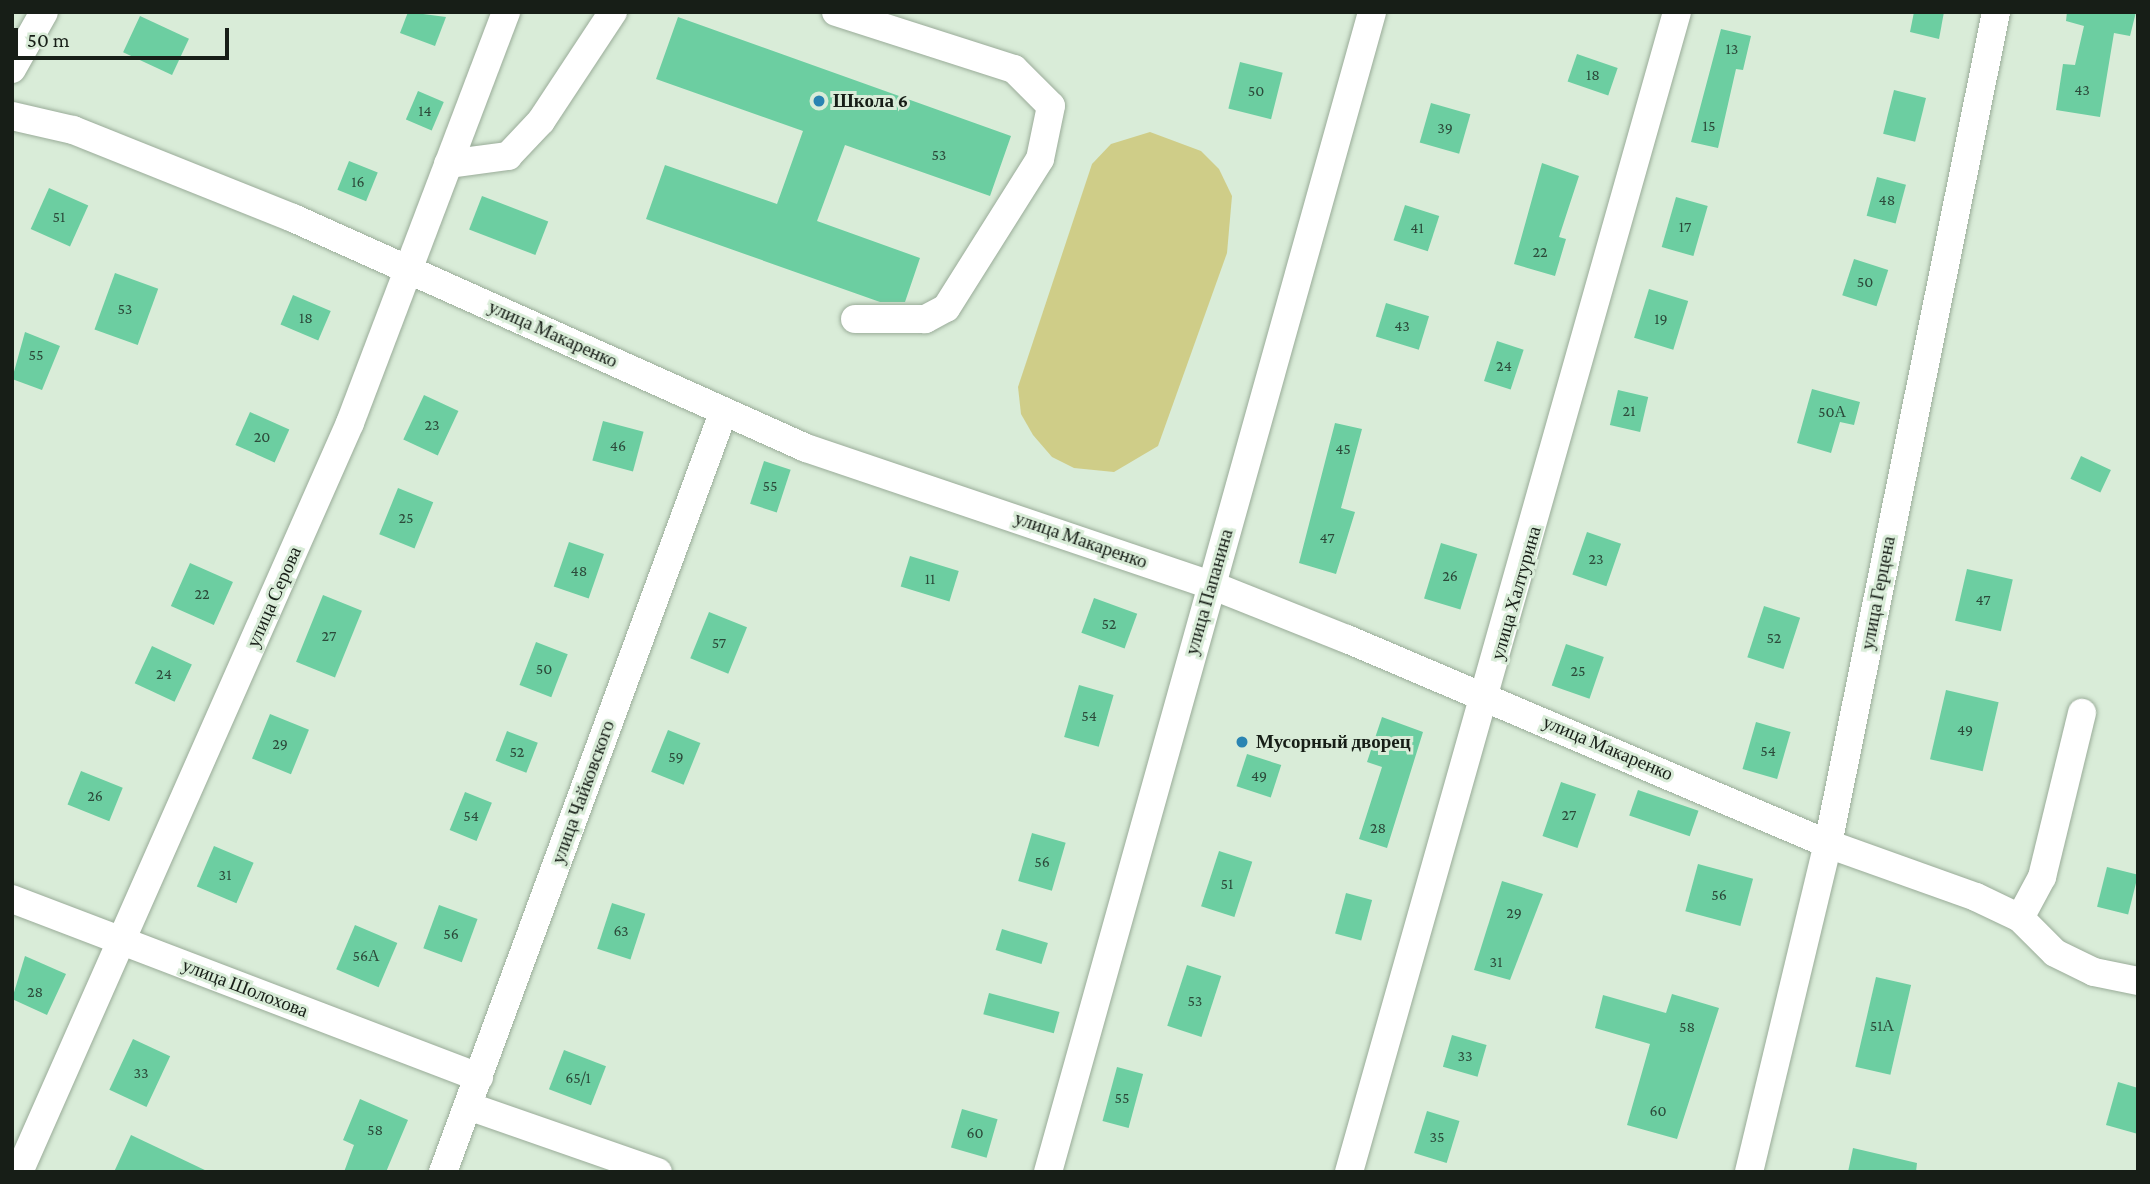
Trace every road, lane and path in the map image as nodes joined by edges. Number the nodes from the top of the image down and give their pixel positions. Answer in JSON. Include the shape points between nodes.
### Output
{"nodes":[{"id":1,"x":44,"y":12,"type":"edge"},
{"id":2,"x":506,"y":12,"type":"edge"},
{"id":3,"x":613,"y":12,"type":"edge"},
{"id":4,"x":1372,"y":12,"type":"edge"},
{"id":5,"x":1677,"y":12,"type":"edge"},
{"id":6,"x":1996,"y":12,"type":"edge"},
{"id":7,"x":844,"y":13,"type":"edge"},
{"id":8,"x":12,"y":69,"type":"edge"},
{"id":9,"x":12,"y":116,"type":"edge"},
{"id":10,"x":448,"y":164,"type":"junction"},
{"id":11,"x":407,"y":268,"type":"junction"},
{"id":12,"x":855,"y":319,"type":"dead end"},
{"id":13,"x":723,"y":413,"type":"junction"},
{"id":14,"x":1211,"y":585,"type":"junction"},
{"id":15,"x":1486,"y":697,"type":"junction"},
{"id":16,"x":2082,"y":713,"type":"dead end"},
{"id":17,"x":1828,"y":844,"type":"junction"},
{"id":18,"x":12,"y":899,"type":"edge"},
{"id":19,"x":2020,"y":918,"type":"junction"},
{"id":20,"x":122,"y":941,"type":"junction"},
{"id":21,"x":2138,"y":981,"type":"edge"},
{"id":22,"x":479,"y":1077,"type":"junction"},
{"id":23,"x":468,"y":1106,"type":"junction"},
{"id":24,"x":19,"y":1172,"type":"edge"},
{"id":25,"x":443,"y":1172,"type":"edge"},
{"id":26,"x":658,"y":1172,"type":"edge"},
{"id":27,"x":1048,"y":1172,"type":"edge"},
{"id":28,"x":1349,"y":1172,"type":"edge"},
{"id":29,"x":1749,"y":1172,"type":"edge"}],
"edges":[{"from":1,"to":8,"type":"street"},
{"from":2,"to":10,"type":"street","name":"улица Серова"},
{"from":3,"to":10,"type":"street","via":[[541,121],[508,156]]},
{"from":4,"to":14,"type":"street","name":"улица Папанина"},
{"from":5,"to":15,"type":"street","name":"улица Халтурина"},
{"from":6,"to":17,"type":"street","name":"улица Герцена"},
{"from":7,"to":12,"type":"street","via":[[1014,69],[1051,106],[1040,159],[946,308],[925,319]]},
{"from":9,"to":11,"type":"street","name":"улица Макаренко","via":[[73,130]]},
{"from":10,"to":11,"type":"street","name":"улица Серова"},
{"from":11,"to":13,"type":"street","name":"улица Макаренко"},
{"from":11,"to":20,"type":"street","name":"улица Серова","via":[[350,423]]},
{"from":13,"to":14,"type":"street","name":"улица Макаренко","via":[[806,448]]},
{"from":13,"to":22,"type":"street","name":"улица Чайковского"},
{"from":14,"to":15,"type":"street","name":"улица Макаренко"},
{"from":14,"to":27,"type":"street","name":"улица Папанина"},
{"from":15,"to":17,"type":"street","name":"улица Макаренко"},
{"from":15,"to":28,"type":"street","name":"улица Халтурина"},
{"from":16,"to":19,"type":"street","via":[[2042,877]]},
{"from":17,"to":19,"type":"street","name":"улица Макаренко"},
{"from":17,"to":29,"type":"street","name":"улица Герцена"},
{"from":18,"to":20,"type":"street","name":"улица Шолохова"},
{"from":19,"to":21,"type":"street","name":"улица Макаренко","via":[[2055,953],[2094,972]]},
{"from":20,"to":22,"type":"street","name":"улица Шолохова"},
{"from":20,"to":24,"type":"street","name":"улица Серова"},
{"from":22,"to":23,"type":"street","name":"улица Чайковского"},
{"from":23,"to":25,"type":"street","name":"улица Чайковского"},
{"from":23,"to":26,"type":"street"}]}
